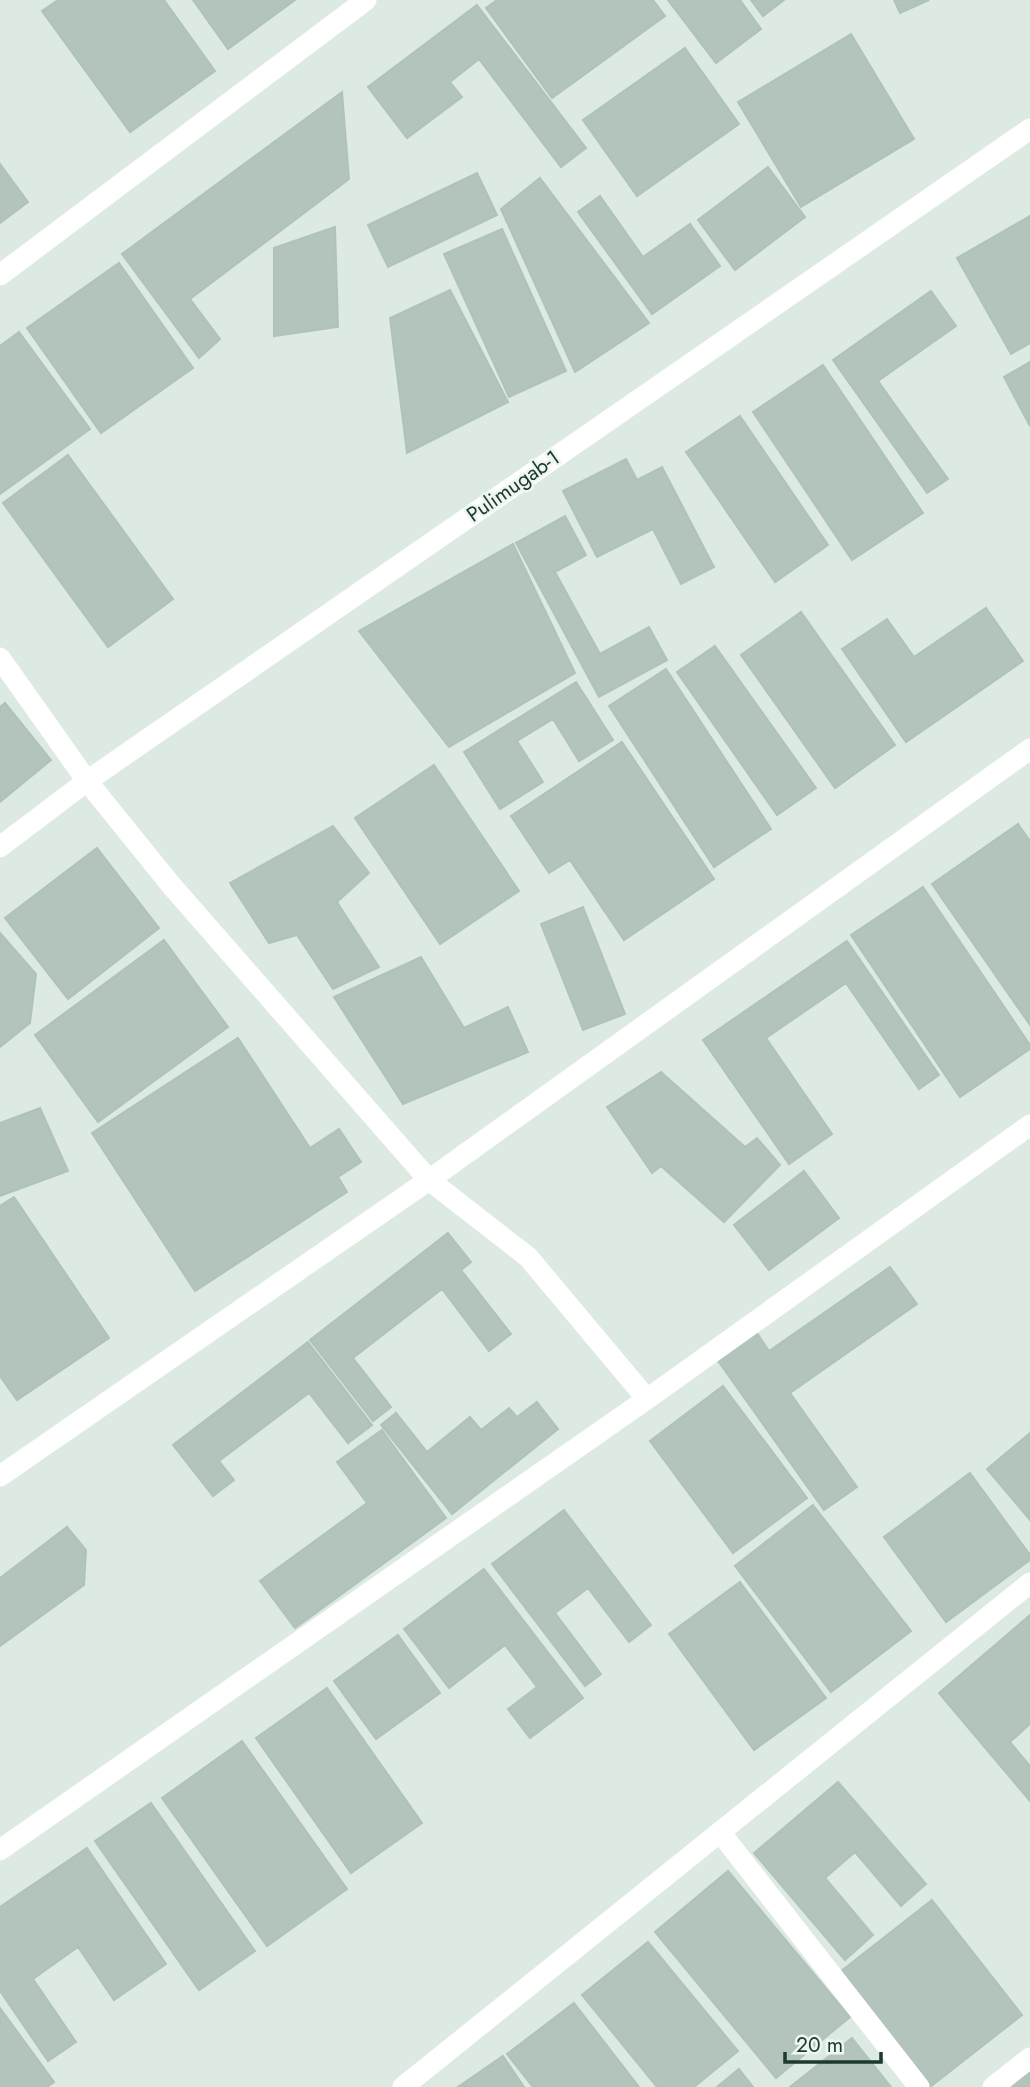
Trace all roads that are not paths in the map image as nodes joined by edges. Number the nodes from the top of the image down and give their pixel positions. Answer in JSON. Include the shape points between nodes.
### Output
{"nodes":[{"id":1,"x":366,"y":0,"type":"edge"},
{"id":2,"x":1030,"y":128,"type":"edge"},
{"id":3,"x":0,"y":275,"type":"edge"},
{"id":4,"x":0,"y":658,"type":"edge"},
{"id":5,"x":1030,"y":749,"type":"edge"},
{"id":6,"x":86,"y":781,"type":"junction"},
{"id":7,"x":0,"y":848,"type":"edge"},
{"id":8,"x":1030,"y":1125,"type":"edge"},
{"id":9,"x":429,"y":1180,"type":"junction"},
{"id":10,"x":647,"y":1399,"type":"junction"},
{"id":11,"x":0,"y":1476,"type":"edge"},
{"id":12,"x":1030,"y":1583,"type":"edge"},
{"id":13,"x":720,"y":1832,"type":"junction"},
{"id":14,"x":0,"y":1850,"type":"edge"},
{"id":15,"x":1030,"y":2059,"type":"edge"},
{"id":16,"x":403,"y":2087,"type":"edge"},
{"id":17,"x":919,"y":2087,"type":"edge"},
{"id":18,"x":993,"y":2087,"type":"edge"}],
"edges":[{"from":1,"to":3,"type":"street"},
{"from":2,"to":6,"type":"street","name":"Pulimugab-1"},
{"from":4,"to":6,"type":"street"},
{"from":5,"to":9,"type":"street"},
{"from":6,"to":7,"type":"street","name":"Pulimugab-1"},
{"from":6,"to":9,"type":"street"},
{"from":8,"to":10,"type":"street"},
{"from":9,"to":10,"type":"street","via":[[528,1257]]},
{"from":9,"to":11,"type":"street"},
{"from":10,"to":14,"type":"street"},
{"from":12,"to":13,"type":"street"},
{"from":13,"to":16,"type":"street"},
{"from":13,"to":17,"type":"street"},
{"from":15,"to":18,"type":"street"}]}
